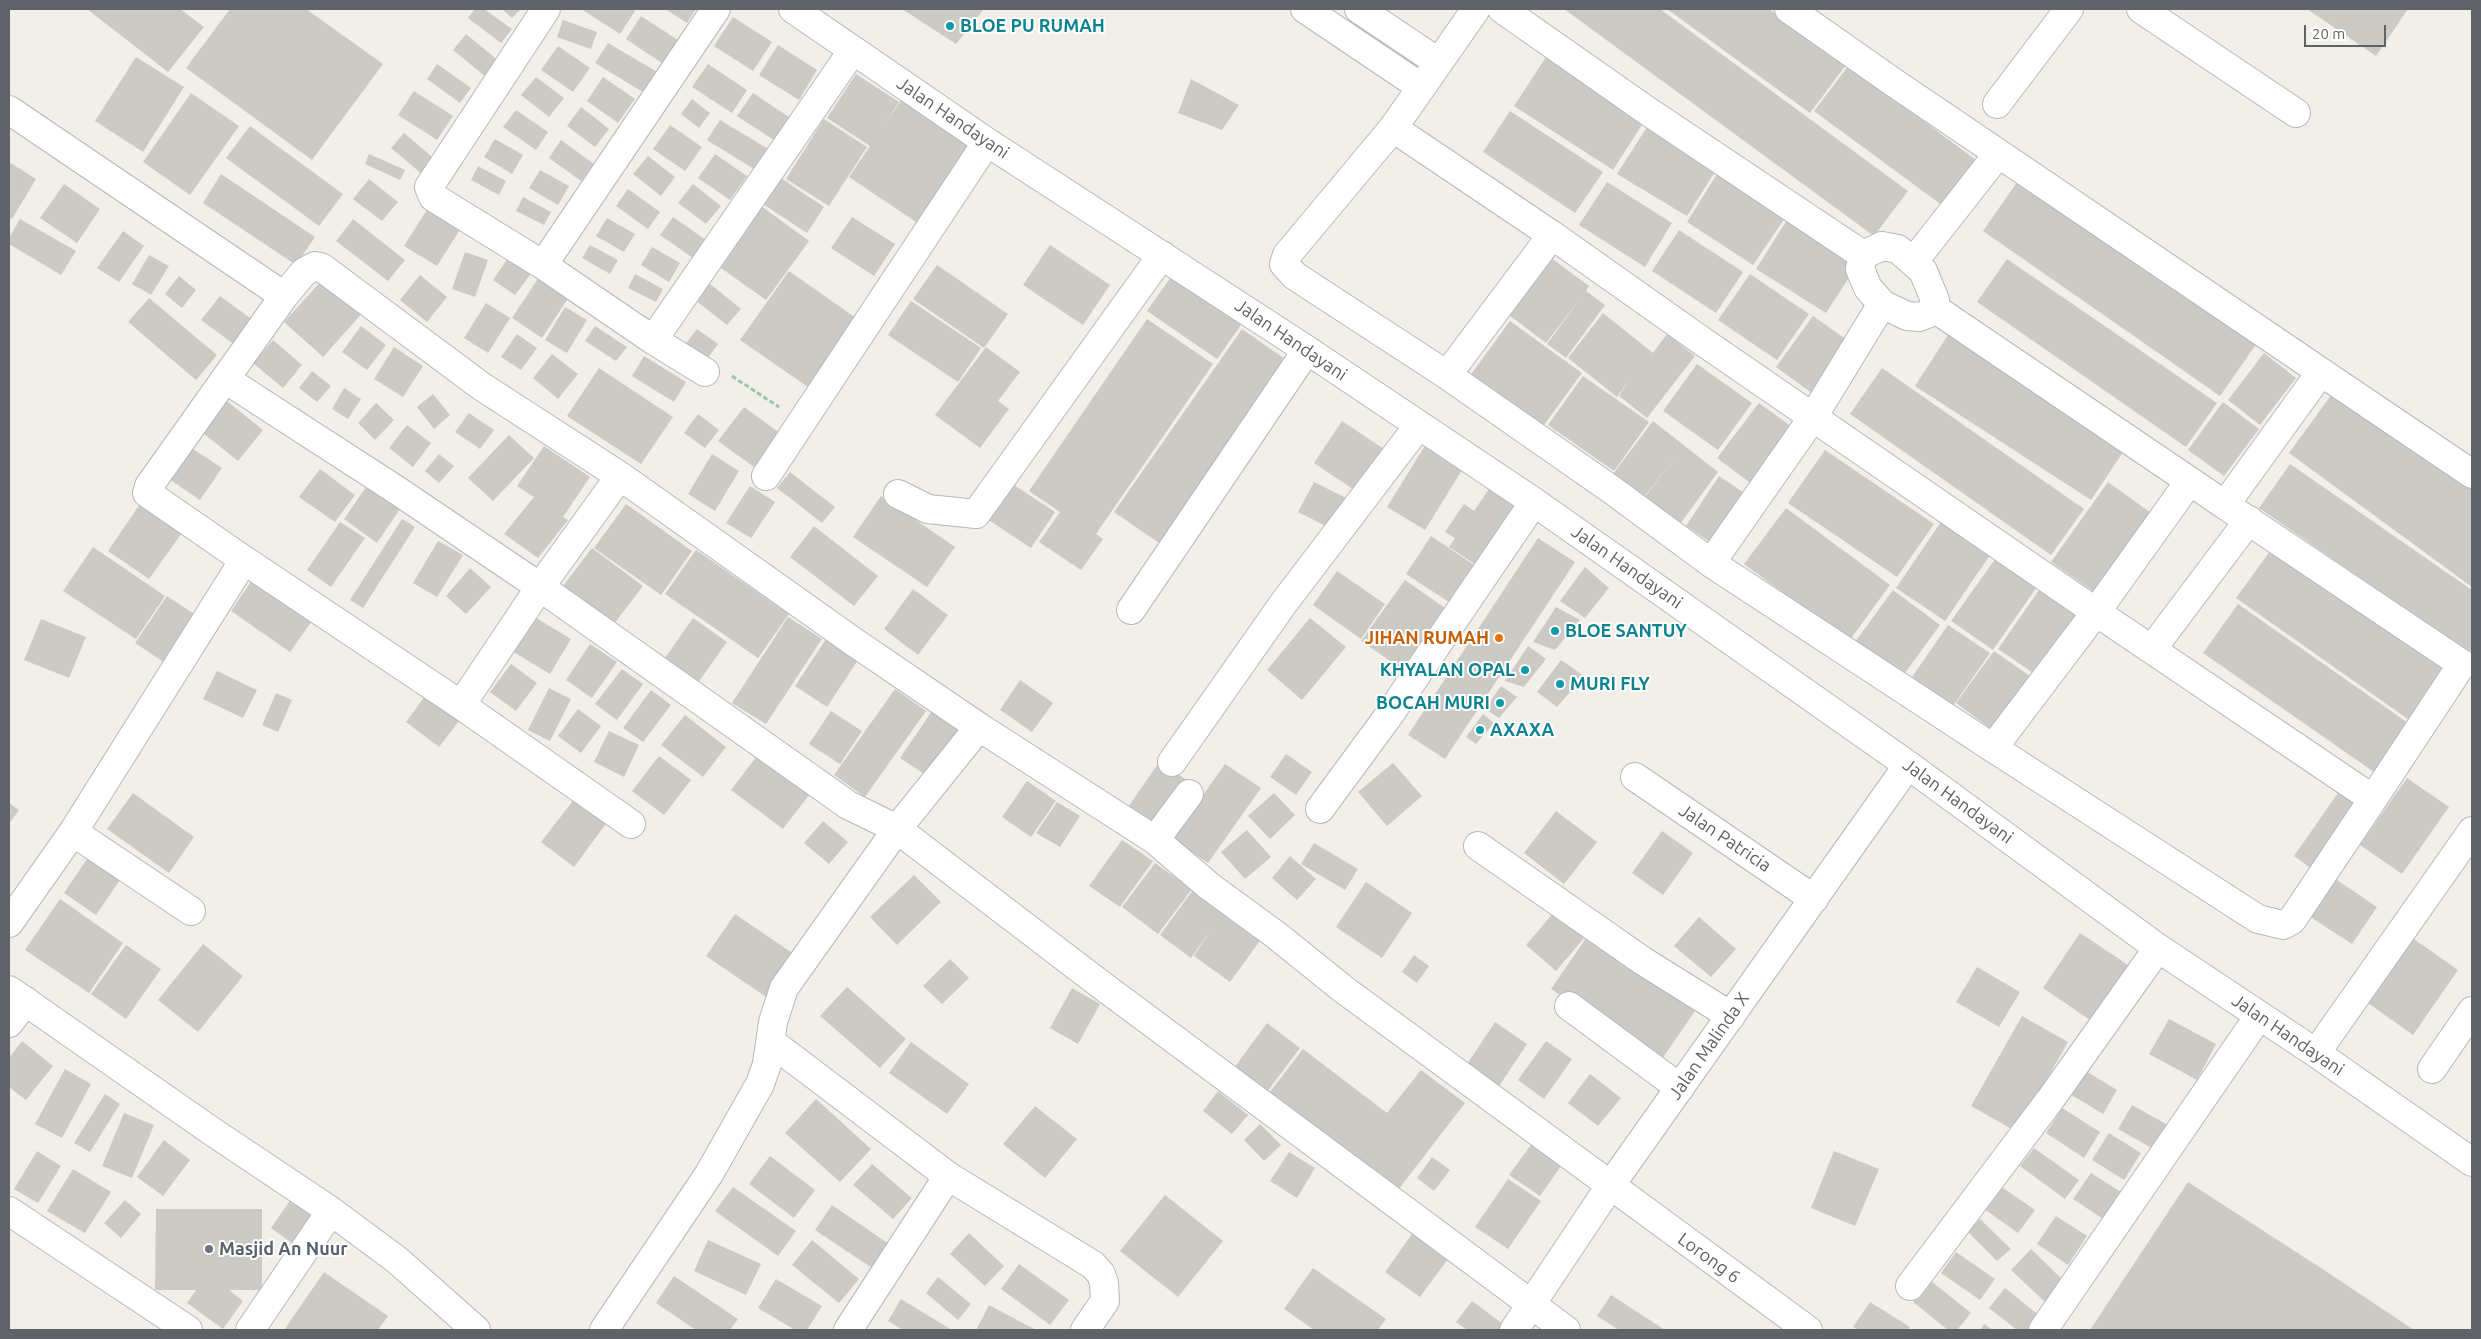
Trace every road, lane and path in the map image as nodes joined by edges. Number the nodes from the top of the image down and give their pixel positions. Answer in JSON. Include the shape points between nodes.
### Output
{"nodes":[{"id":1,"x":546,"y":9,"type":"edge"},
{"id":2,"x":716,"y":9,"type":"edge"},
{"id":3,"x":793,"y":9,"type":"edge"},
{"id":4,"x":1305,"y":9,"type":"edge"},
{"id":5,"x":1358,"y":9,"type":"edge"},
{"id":6,"x":1476,"y":9,"type":"edge"},
{"id":7,"x":1502,"y":9,"type":"edge"},
{"id":8,"x":1789,"y":9,"type":"edge"},
{"id":9,"x":2069,"y":9,"type":"edge"},
{"id":10,"x":2141,"y":9,"type":"edge"},
{"id":11,"x":853,"y":50,"type":"junction"},
{"id":12,"x":1438,"y":62,"type":"junction"},
{"id":13,"x":1421,"y":87,"type":"junction"},
{"id":14,"x":1997,"y":104,"type":"dead end"},
{"id":15,"x":9,"y":110,"type":"edge"},
{"id":16,"x":2296,"y":113,"type":"dead end"},
{"id":17,"x":1393,"y":128,"type":"junction"},
{"id":18,"x":987,"y":142,"type":"junction"},
{"id":19,"x":1998,"y":154,"type":"junction"},
{"id":20,"x":1552,"y":235,"type":"junction"},
{"id":21,"x":1162,"y":255,"type":"junction"},
{"id":22,"x":1863,"y":255,"type":"junction"},
{"id":23,"x":1914,"y":261,"type":"junction"},
{"id":24,"x":543,"y":265,"type":"junction"},
{"id":25,"x":284,"y":296,"type":"junction"},
{"id":26,"x":1882,"y":304,"type":"junction"},
{"id":27,"x":1934,"y":308,"type":"junction"},
{"id":28,"x":653,"y":340,"type":"junction"},
{"id":29,"x":1307,"y":350,"type":"junction"},
{"id":30,"x":705,"y":372,"type":"joint"},
{"id":31,"x":2321,"y":372,"type":"junction"},
{"id":32,"x":1447,"y":375,"type":"junction"},
{"id":33,"x":225,"y":379,"type":"junction"},
{"id":34,"x":1813,"y":417,"type":"junction"},
{"id":35,"x":802,"y":423,"type":"junction"},
{"id":36,"x":1418,"y":425,"type":"junction"},
{"id":37,"x":2472,"y":474,"type":"edge"},
{"id":38,"x":620,"y":476,"type":"junction"},
{"id":39,"x":766,"y":476,"type":"dead end"},
{"id":40,"x":2189,"y":482,"type":"junction"},
{"id":41,"x":898,"y":494,"type":"dead end"},
{"id":42,"x":1534,"y":502,"type":"junction"},
{"id":43,"x":2225,"y":505,"type":"junction"},
{"id":44,"x":2249,"y":520,"type":"junction"},
{"id":45,"x":244,"y":560,"type":"junction"},
{"id":46,"x":1710,"y":563,"type":"junction"},
{"id":47,"x":540,"y":587,"type":"junction"},
{"id":48,"x":1131,"y":610,"type":"dead end"},
{"id":49,"x":2096,"y":612,"type":"junction"},
{"id":50,"x":2152,"y":650,"type":"junction"},
{"id":51,"x":2467,"y":657,"type":"edge"},
{"id":52,"x":461,"y":705,"type":"junction"},
{"id":53,"x":979,"y":728,"type":"junction"},
{"id":54,"x":1993,"y":748,"type":"junction"},
{"id":55,"x":1172,"y":762,"type":"dead end"},
{"id":56,"x":1908,"y":764,"type":"junction"},
{"id":57,"x":1635,"y":776,"type":"dead end"},
{"id":58,"x":1189,"y":794,"type":"dead end"},
{"id":59,"x":2373,"y":799,"type":"junction"},
{"id":60,"x":1320,"y":809,"type":"dead end"},
{"id":61,"x":630,"y":824,"type":"dead end"},
{"id":62,"x":896,"y":829,"type":"junction"},
{"id":63,"x":2472,"y":831,"type":"edge"},
{"id":64,"x":73,"y":832,"type":"junction"},
{"id":65,"x":1154,"y":840,"type":"junction"},
{"id":66,"x":1478,"y":846,"type":"dead end"},
{"id":67,"x":1814,"y":899,"type":"junction"},
{"id":68,"x":191,"y":910,"type":"dead end"},
{"id":69,"x":9,"y":923,"type":"edge"},
{"id":70,"x":2158,"y":948,"type":"junction"},
{"id":71,"x":17,"y":995,"type":"edge"},
{"id":72,"x":1569,"y":1006,"type":"dead end"},
{"id":73,"x":2472,"y":1011,"type":"edge"},
{"id":74,"x":1731,"y":1016,"type":"junction"},
{"id":75,"x":2258,"y":1016,"type":"junction"},
{"id":76,"x":9,"y":1022,"type":"edge"},
{"id":77,"x":771,"y":1042,"type":"junction"},
{"id":78,"x":2316,"y":1053,"type":"junction"},
{"id":79,"x":2432,"y":1069,"type":"dead end"},
{"id":80,"x":1680,"y":1088,"type":"junction"},
{"id":81,"x":2472,"y":1162,"type":"edge"},
{"id":82,"x":948,"y":1176,"type":"junction"},
{"id":83,"x":1610,"y":1186,"type":"junction"},
{"id":84,"x":331,"y":1211,"type":"junction"},
{"id":85,"x":9,"y":1212,"type":"edge"},
{"id":86,"x":1910,"y":1286,"type":"dead end"},
{"id":87,"x":1529,"y":1305,"type":"junction"},
{"id":88,"x":188,"y":1330,"type":"edge"},
{"id":89,"x":250,"y":1330,"type":"edge"},
{"id":90,"x":476,"y":1330,"type":"edge"},
{"id":91,"x":604,"y":1330,"type":"edge"},
{"id":92,"x":848,"y":1330,"type":"edge"},
{"id":93,"x":1085,"y":1330,"type":"edge"},
{"id":94,"x":1514,"y":1330,"type":"edge"},
{"id":95,"x":1566,"y":1330,"type":"edge"},
{"id":96,"x":1808,"y":1330,"type":"edge"},
{"id":97,"x":2042,"y":1330,"type":"edge"}],
"edges":[{"from":1,"to":24,"type":"street","via":[[429,186],[433,197]]},
{"from":2,"to":24,"type":"street"},
{"from":3,"to":11,"type":"street","name":"Jalan Handayani"},
{"from":4,"to":13,"type":"street"},
{"from":5,"to":12,"type":"street"},
{"from":6,"to":12,"type":"street"},
{"from":7,"to":22,"type":"street"},
{"from":8,"to":19,"type":"street"},
{"from":9,"to":14,"type":"street"},
{"from":10,"to":16,"type":"street"},
{"from":11,"to":18,"type":"street","name":"Jalan Handayani"},
{"from":11,"to":28,"type":"street"},
{"from":12,"to":13,"type":"street"},
{"from":13,"to":17,"type":"street"},
{"from":15,"to":25,"type":"street"},
{"from":17,"to":20,"type":"street"},
{"from":17,"to":32,"type":"street","via":[[1287,255],[1284,264],[1294,276]]},
{"from":18,"to":21,"type":"street","name":"Jalan Handayani"},
{"from":18,"to":35,"type":"street"},
{"from":19,"to":23,"type":"street"},
{"from":19,"to":31,"type":"street"},
{"from":20,"to":32,"type":"street"},
{"from":20,"to":34,"type":"street"},
{"from":21,"to":29,"type":"street","name":"Jalan Handayani"},
{"from":21,"to":41,"type":"street","via":[[976,514],[928,509]]},
{"from":22,"to":23,"type":"street","via":[[1882,246],[1898,249]]},
{"from":22,"to":26,"type":"street","via":[[1860,269],[1864,281]]},
{"from":23,"to":27,"type":"street","via":[[1933,291]]},
{"from":24,"to":28,"type":"street"},
{"from":25,"to":33,"type":"street","name":"Lorong 6"},
{"from":25,"to":38,"type":"street","name":"Lorong 6","via":[[307,269],[321,267],[481,386]]},
{"from":26,"to":27,"type":"street","via":[[1907,316],[1918,317],[1932,312]]},
{"from":26,"to":34,"type":"street"},
{"from":27,"to":40,"type":"street"},
{"from":28,"to":30,"type":"street"},
{"from":29,"to":36,"type":"street","name":"Jalan Handayani"},
{"from":29,"to":48,"type":"street"},
{"from":30,"to":35,"type":"path","via":[[721,368]]},
{"from":31,"to":37,"type":"street"},
{"from":31,"to":43,"type":"street"},
{"from":32,"to":46,"type":"street"},
{"from":33,"to":45,"type":"street","name":"Lorong 6","via":[[147,493]]},
{"from":33,"to":47,"type":"street"},
{"from":34,"to":46,"type":"street"},
{"from":34,"to":49,"type":"street"},
{"from":35,"to":39,"type":"street"},
{"from":36,"to":42,"type":"street","name":"Jalan Handayani"},
{"from":36,"to":55,"type":"street","via":[[1284,604]]},
{"from":38,"to":47,"type":"street"},
{"from":38,"to":53,"type":"street","name":"Lorong 6"},
{"from":40,"to":43,"type":"street"},
{"from":40,"to":49,"type":"street"},
{"from":42,"to":56,"type":"street","name":"Jalan Handayani"},
{"from":42,"to":60,"type":"street","via":[[1387,718]]},
{"from":43,"to":44,"type":"street"},
{"from":44,"to":50,"type":"street"},
{"from":44,"to":51,"type":"street"},
{"from":45,"to":52,"type":"street"},
{"from":45,"to":64,"type":"street"},
{"from":46,"to":54,"type":"street"},
{"from":47,"to":52,"type":"street"},
{"from":47,"to":62,"type":"street","via":[[848,805]]},
{"from":49,"to":50,"type":"street"},
{"from":49,"to":54,"type":"street"},
{"from":50,"to":59,"type":"street"},
{"from":51,"to":59,"type":"street"},
{"from":52,"to":61,"type":"street"},
{"from":53,"to":62,"type":"street"},
{"from":53,"to":65,"type":"street","name":"Lorong 6"},
{"from":54,"to":59,"type":"street","via":[[2258,919],[2283,926],[2292,920]]},
{"from":56,"to":67,"type":"street","name":"Jalan Malinda X"},
{"from":56,"to":70,"type":"street","name":"Jalan Handayani"},
{"from":57,"to":67,"type":"street","name":"Jalan Patricia"},
{"from":58,"to":65,"type":"street"},
{"from":62,"to":77,"type":"street","via":[[784,988],[773,1022]]},
{"from":62,"to":87,"type":"street"},
{"from":63,"to":78,"type":"street"},
{"from":64,"to":68,"type":"street"},
{"from":64,"to":69,"type":"street"},
{"from":65,"to":83,"type":"street","name":"Lorong 6","via":[[1343,989]]},
{"from":66,"to":74,"type":"street","via":[[1643,961]]},
{"from":67,"to":74,"type":"street","name":"Jalan Malinda X"},
{"from":70,"to":75,"type":"street","name":"Jalan Handayani"},
{"from":70,"to":86,"type":"street","via":[[2050,1100]]},
{"from":71,"to":76,"type":"street"},
{"from":71,"to":84,"type":"street"},
{"from":72,"to":80,"type":"street"},
{"from":73,"to":79,"type":"street"},
{"from":74,"to":80,"type":"street","name":"Jalan Malinda X"},
{"from":75,"to":78,"type":"street","name":"Jalan Handayani"},
{"from":75,"to":97,"type":"street"},
{"from":77,"to":82,"type":"street"},
{"from":77,"to":91,"type":"street","via":[[760,1084],[709,1174]]},
{"from":78,"to":81,"type":"street","name":"Jalan Handayani"},
{"from":80,"to":83,"type":"street","name":"Jalan Malinda X"},
{"from":82,"to":92,"type":"street"},
{"from":82,"to":93,"type":"street","via":[[1080,1255],[1101,1274],[1105,1301]]},
{"from":83,"to":87,"type":"street","name":"Jalan Malinda X"},
{"from":83,"to":96,"type":"street","name":"Lorong 6"},
{"from":84,"to":89,"type":"street"},
{"from":84,"to":90,"type":"street","via":[[397,1260]]},
{"from":85,"to":88,"type":"street"},
{"from":87,"to":94,"type":"street","name":"Jalan Malinda X"},
{"from":87,"to":95,"type":"street"}]}
